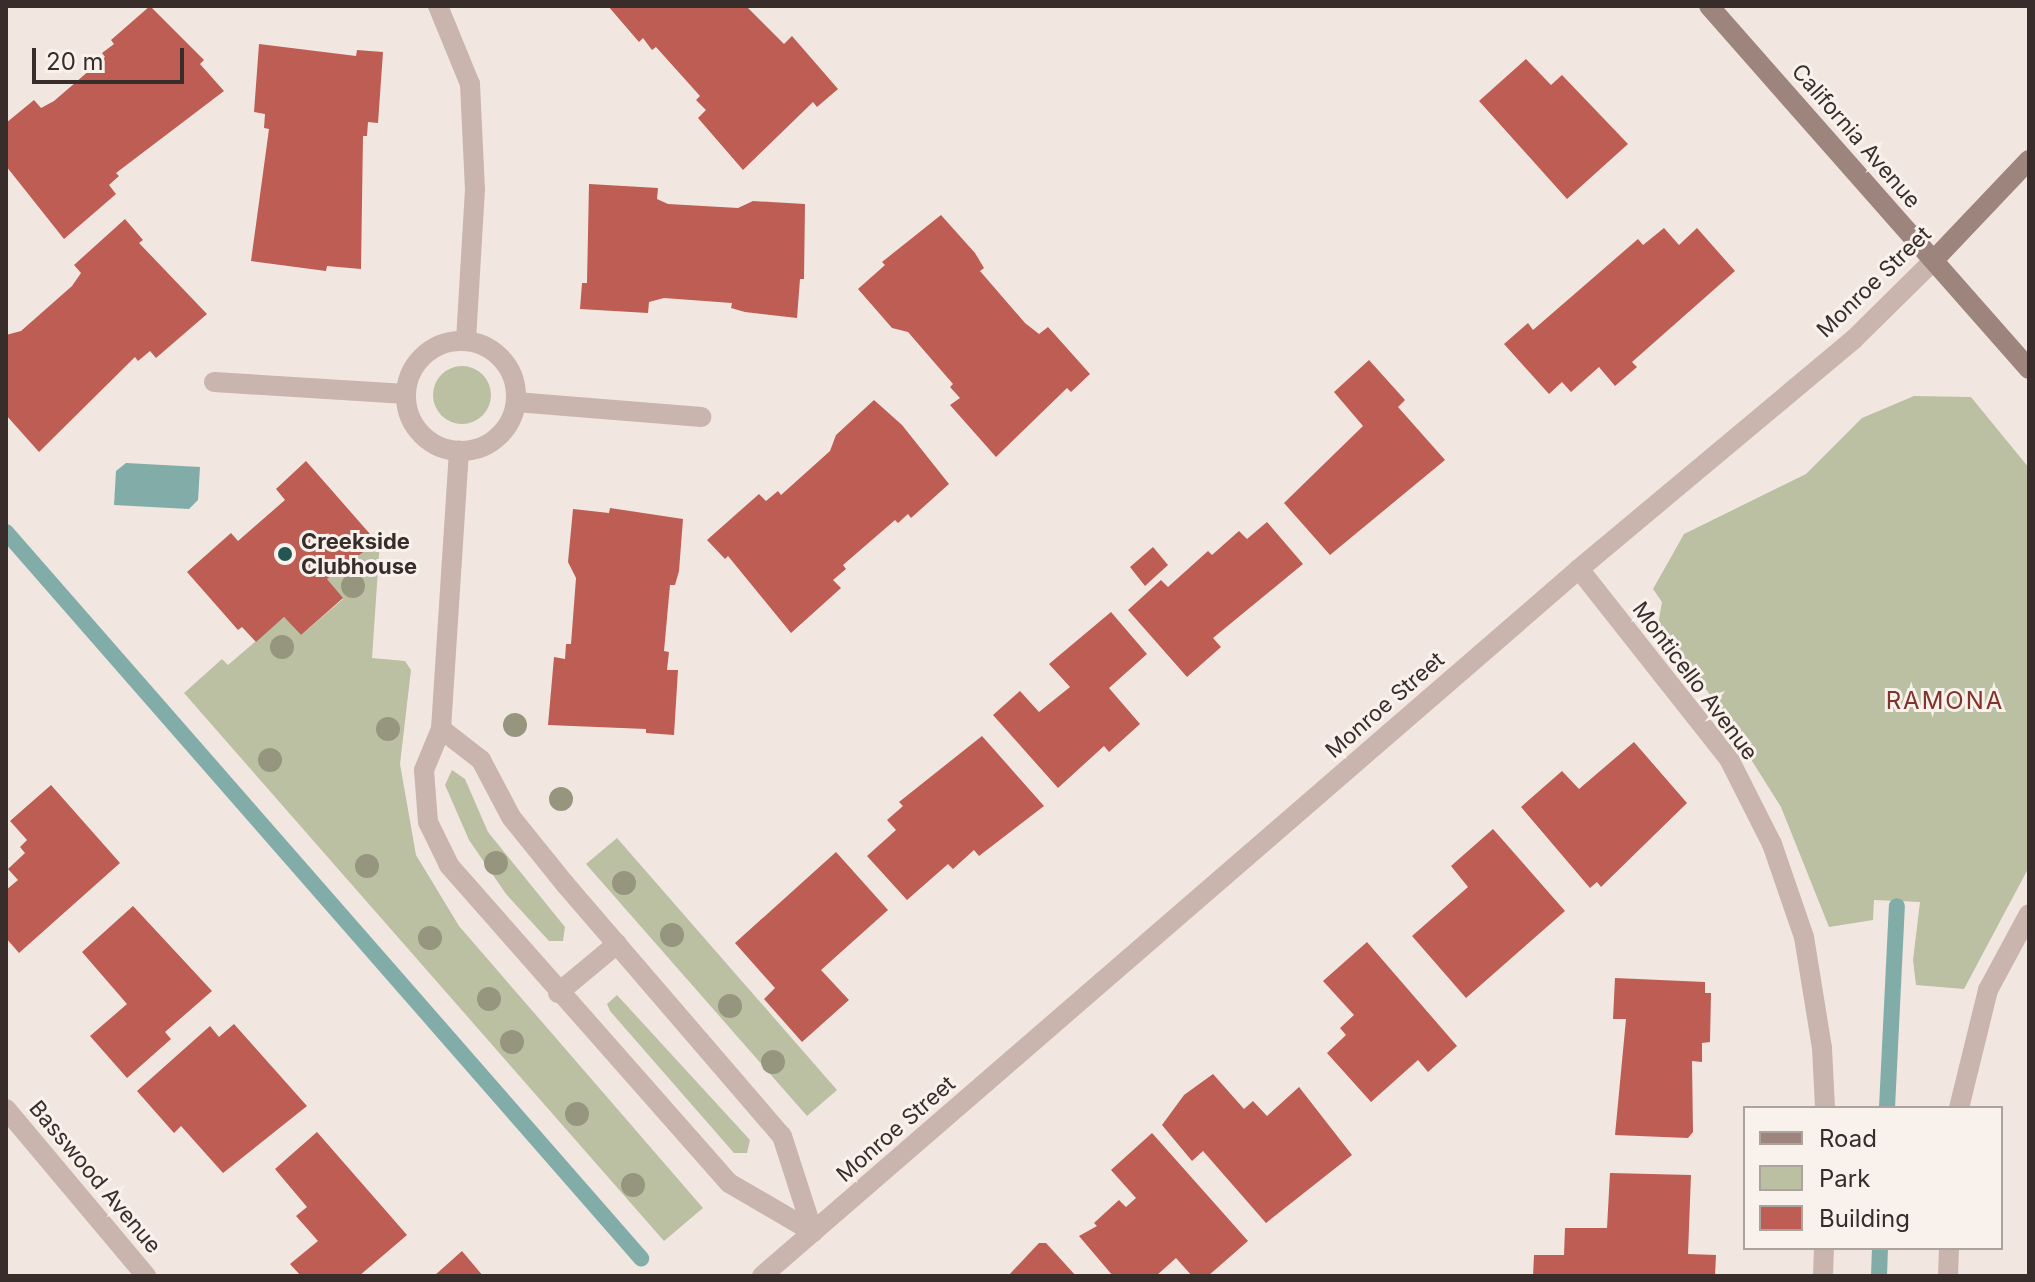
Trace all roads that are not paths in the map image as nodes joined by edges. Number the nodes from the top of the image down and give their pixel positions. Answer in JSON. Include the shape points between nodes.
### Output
{"nodes":[{"id":1,"x":438,"y":6,"type":"edge"},
{"id":2,"x":1709,"y":6,"type":"edge"},
{"id":3,"x":2029,"y":160,"type":"edge"},
{"id":4,"x":1934,"y":260,"type":"junction"},
{"id":5,"x":466,"y":341,"type":"junction"},
{"id":6,"x":2029,"y":369,"type":"edge"},
{"id":7,"x":214,"y":382,"type":"dead end"},
{"id":8,"x":406,"y":394,"type":"junction"},
{"id":9,"x":516,"y":402,"type":"junction"},
{"id":10,"x":701,"y":417,"type":"dead end"},
{"id":11,"x":459,"y":451,"type":"junction"},
{"id":12,"x":1579,"y":569,"type":"junction"},
{"id":13,"x":441,"y":729,"type":"junction"},
{"id":14,"x":2029,"y":914,"type":"edge"},
{"id":15,"x":617,"y":944,"type":"junction"},
{"id":16,"x":558,"y":993,"type":"junction"},
{"id":17,"x":1825,"y":1106,"type":"edge"},
{"id":18,"x":1959,"y":1106,"type":"edge"},
{"id":19,"x":6,"y":1109,"type":"edge"},
{"id":20,"x":813,"y":1232,"type":"junction"},
{"id":21,"x":1824,"y":1250,"type":"edge"},
{"id":22,"x":1949,"y":1250,"type":"edge"},
{"id":23,"x":768,"y":1274,"type":"edge"},
{"id":24,"x":146,"y":1276,"type":"edge"},
{"id":25,"x":1823,"y":1276,"type":"edge"},
{"id":26,"x":1948,"y":1276,"type":"edge"}],
"edges":[{"from":1,"to":5,"type":"street","via":[[470,84],[475,189]]},
{"from":2,"to":4,"type":"main road","name":"California Avenue"},
{"from":3,"to":4,"type":"main road","name":"Monroe Street"},
{"from":4,"to":6,"type":"main road","name":"California Avenue"},
{"from":4,"to":12,"type":"street","name":"Monroe Street","via":[[1854,339]]},
{"from":5,"to":8,"type":"street","via":[[449,341],[418,360]]},
{"from":5,"to":9,"type":"street","via":[[483,345],[503,361],[515,384]]},
{"from":7,"to":8,"type":"street"},
{"from":8,"to":11,"type":"street","via":[[415,427],[442,448]]},
{"from":9,"to":10,"type":"street"},
{"from":9,"to":11,"type":"street","via":[[507,425],[491,443]]},
{"from":11,"to":13,"type":"street"},
{"from":12,"to":17,"type":"street","name":"Monticello Avenue","via":[[1729,759],[1772,844],[1804,937],[1822,1048]]},
{"from":12,"to":20,"type":"street","name":"Monroe Street"},
{"from":13,"to":15,"type":"street","via":[[481,760],[511,817]]},
{"from":13,"to":16,"type":"street","via":[[424,770],[428,822],[449,865]]},
{"from":14,"to":18,"type":"street","via":[[1988,990]]},
{"from":15,"to":16,"type":"street"},
{"from":15,"to":20,"type":"street","via":[[782,1136]]},
{"from":16,"to":20,"type":"street","via":[[729,1183]]},
{"from":19,"to":24,"type":"street","name":"Basswood Avenue"},
{"from":20,"to":23,"type":"street","name":"Monroe Street"},
{"from":21,"to":25,"type":"street"},
{"from":22,"to":26,"type":"street"}]}
